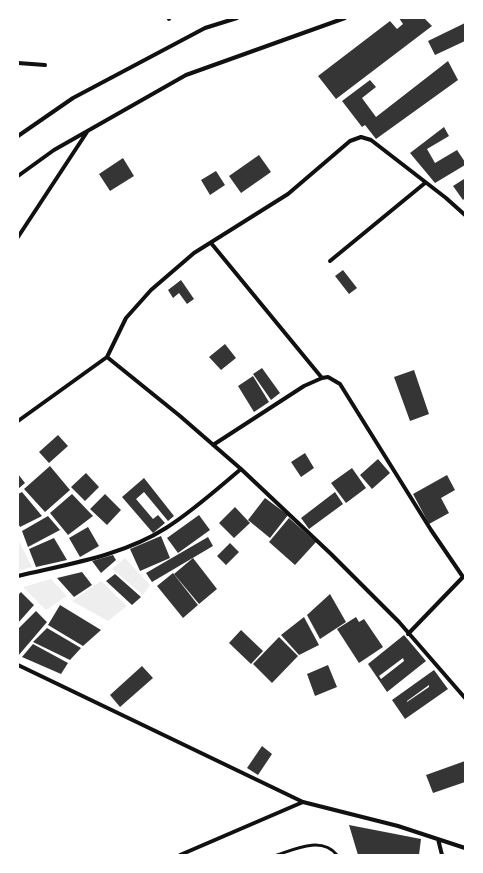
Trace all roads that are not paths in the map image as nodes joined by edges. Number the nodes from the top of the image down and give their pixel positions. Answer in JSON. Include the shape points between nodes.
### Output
{"nodes":[{"id":1,"x":237,"y":18,"type":"edge"},
{"id":2,"x":345,"y":18,"type":"edge"},
{"id":3,"x":18,"y":63,"type":"edge"},
{"id":4,"x":45,"y":65,"type":"dead end"},
{"id":5,"x":88,"y":130,"type":"junction"},
{"id":6,"x":18,"y":136,"type":"edge"},
{"id":7,"x":18,"y":176,"type":"edge"},
{"id":8,"x":425,"y":183,"type":"junction"},
{"id":9,"x":465,"y":215,"type":"edge"},
{"id":10,"x":18,"y":237,"type":"edge"},
{"id":11,"x":211,"y":243,"type":"junction"},
{"id":12,"x":330,"y":261,"type":"dead end"},
{"id":13,"x":107,"y":357,"type":"junction"},
{"id":14,"x":322,"y":378,"type":"junction"},
{"id":15,"x":18,"y":421,"type":"edge"},
{"id":16,"x":214,"y":445,"type":"junction"},
{"id":17,"x":241,"y":469,"type":"junction"},
{"id":18,"x":18,"y":576,"type":"edge"},
{"id":19,"x":464,"y":576,"type":"edge"},
{"id":20,"x":408,"y":634,"type":"junction"},
{"id":21,"x":18,"y":666,"type":"edge"},
{"id":22,"x":465,"y":698,"type":"edge"},
{"id":23,"x":302,"y":802,"type":"junction"},
{"id":24,"x":438,"y":839,"type":"junction"},
{"id":25,"x":465,"y":848,"type":"edge"},
{"id":26,"x":180,"y":855,"type":"edge"},
{"id":27,"x":276,"y":855,"type":"edge"},
{"id":28,"x":336,"y":855,"type":"edge"},
{"id":29,"x":442,"y":855,"type":"edge"}],
"edges":[{"from":1,"to":6,"type":"street","via":[[205,28],[73,98]]},
{"from":2,"to":5,"type":"street","via":[[186,74]]},
{"from":3,"to":4,"type":"street"},
{"from":5,"to":7,"type":"street"},
{"from":5,"to":10,"type":"street"},
{"from":8,"to":9,"type":"street"},
{"from":8,"to":11,"type":"street","via":[[371,140],[361,137],[350,141],[288,194]]},
{"from":8,"to":12,"type":"street"},
{"from":11,"to":13,"type":"street","via":[[194,253],[151,290],[126,318]]},
{"from":11,"to":14,"type":"street"},
{"from":13,"to":15,"type":"street"},
{"from":13,"to":16,"type":"street"},
{"from":14,"to":16,"type":"street","via":[[304,386]]},
{"from":14,"to":19,"type":"street","via":[[328,377],[340,384],[431,530]]},
{"from":16,"to":17,"type":"street"},
{"from":17,"to":18,"type":"street","via":[[179,519],[147,538],[120,550]]},
{"from":17,"to":20,"type":"street","via":[[331,554]]},
{"from":19,"to":20,"type":"street"},
{"from":20,"to":22,"type":"street"},
{"from":21,"to":23,"type":"street"},
{"from":23,"to":24,"type":"street","via":[[398,826]]},
{"from":23,"to":26,"type":"street"},
{"from":24,"to":25,"type":"street"},
{"from":24,"to":29,"type":"street"},
{"from":27,"to":28,"type":"lane","via":[[309,845],[324,845]]}]}
